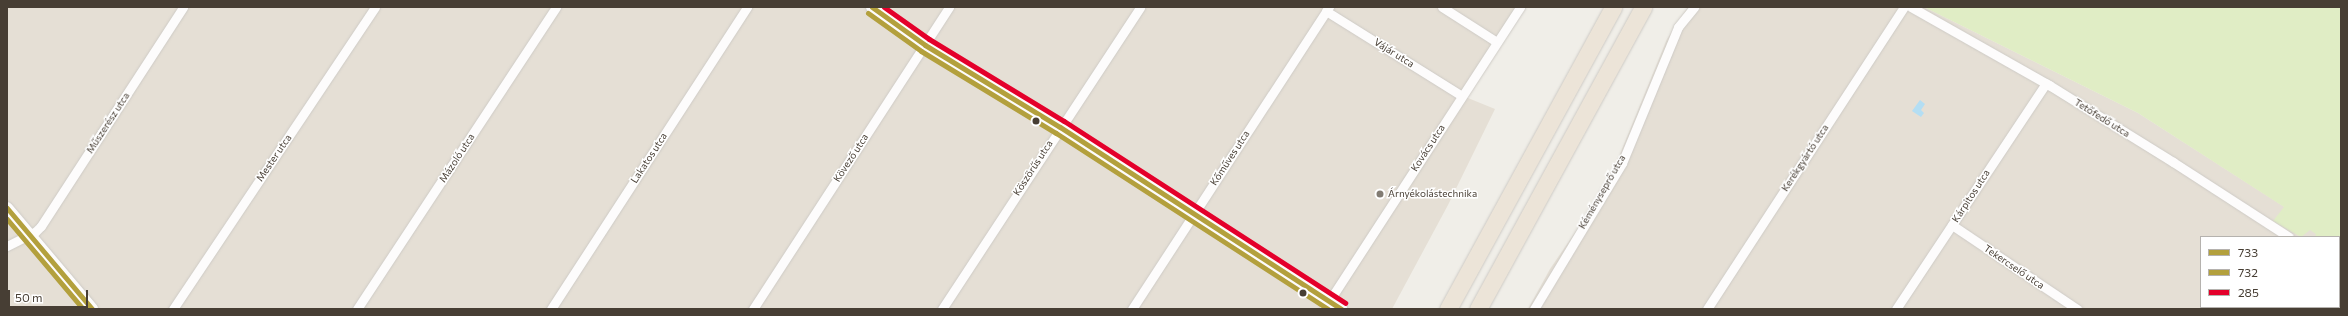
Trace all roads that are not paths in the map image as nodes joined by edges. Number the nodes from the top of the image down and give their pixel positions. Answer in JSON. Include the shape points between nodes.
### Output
{"nodes":[{"id":1,"x":183,"y":7,"type":"edge"},
{"id":2,"x":375,"y":7,"type":"edge"},
{"id":3,"x":556,"y":7,"type":"edge"},
{"id":4,"x":747,"y":7,"type":"edge"},
{"id":5,"x":872,"y":7,"type":"edge"},
{"id":6,"x":949,"y":7,"type":"edge"},
{"id":7,"x":1140,"y":7,"type":"edge"},
{"id":8,"x":1442,"y":7,"type":"edge"},
{"id":9,"x":1520,"y":7,"type":"edge"},
{"id":10,"x":1613,"y":7,"type":"edge"},
{"id":11,"x":1643,"y":7,"type":"edge"},
{"id":12,"x":1694,"y":7,"type":"edge"},
{"id":13,"x":1904,"y":7,"type":"edge"},
{"id":14,"x":1911,"y":7,"type":"edge"},
{"id":15,"x":1328,"y":9,"type":"edge"},
{"id":16,"x":1497,"y":42,"type":"junction"},
{"id":17,"x":924,"y":45,"type":"junction"},
{"id":18,"x":2046,"y":83,"type":"junction"},
{"id":19,"x":1462,"y":96,"type":"junction"},
{"id":20,"x":1060,"y":127,"type":"junction"},
{"id":21,"x":7,"y":208,"type":"edge"},
{"id":22,"x":1194,"y":213,"type":"junction"},
{"id":23,"x":1952,"y":225,"type":"junction"},
{"id":24,"x":30,"y":235,"type":"junction"},
{"id":25,"x":2287,"y":236,"type":"edge"},
{"id":26,"x":7,"y":246,"type":"edge"},
{"id":27,"x":1326,"y":305,"type":"edge"},
{"id":28,"x":92,"y":309,"type":"edge"},
{"id":29,"x":173,"y":309,"type":"edge"},
{"id":30,"x":357,"y":309,"type":"edge"},
{"id":31,"x":551,"y":309,"type":"edge"},
{"id":32,"x":753,"y":309,"type":"edge"},
{"id":33,"x":942,"y":309,"type":"edge"},
{"id":34,"x":1132,"y":309,"type":"edge"},
{"id":35,"x":1341,"y":309,"type":"edge"},
{"id":36,"x":1448,"y":309,"type":"edge"},
{"id":37,"x":1478,"y":309,"type":"edge"},
{"id":38,"x":1534,"y":309,"type":"edge"},
{"id":39,"x":1707,"y":309,"type":"edge"},
{"id":40,"x":1896,"y":309,"type":"edge"},
{"id":41,"x":2077,"y":309,"type":"edge"}],
"edges":[{"from":1,"to":24,"type":"street","name":"Műszerész utca","via":[[40,226]]},
{"from":2,"to":29,"type":"street","name":"Mester utca"},
{"from":3,"to":30,"type":"street","name":"Mázoló utca"},
{"from":4,"to":31,"type":"street","name":"Lakatos utca"},
{"from":5,"to":17,"type":"street"},
{"from":6,"to":17,"type":"street","name":"Kövező utca"},
{"from":7,"to":20,"type":"street","name":"Köszörűs utca"},
{"from":8,"to":16,"type":"street"},
{"from":9,"to":16,"type":"street","name":"Kovács utca"},
{"from":10,"to":36,"type":"highway"},
{"from":11,"to":37,"type":"highway"},
{"from":12,"to":38,"type":"street","name":"Kéményseprő utca","via":[[1678,27],[1622,163]]},
{"from":13,"to":39,"type":"street","name":"Kerékgyártó utca"},
{"from":14,"to":18,"type":"street","name":"Tetőfedő utca"},
{"from":15,"to":19,"type":"street","name":"Vájár utca"},
{"from":15,"to":22,"type":"street","name":"Kőműves utca"},
{"from":16,"to":19,"type":"street","name":"Kovács utca"},
{"from":17,"to":20,"type":"street"},
{"from":17,"to":32,"type":"street","name":"Kövező utca"},
{"from":18,"to":23,"type":"street","name":"Kárpitos utca"},
{"from":18,"to":25,"type":"street","name":"Tetőfedő utca"},
{"from":19,"to":27,"type":"street","name":"Kovács utca"},
{"from":20,"to":22,"type":"street"},
{"from":20,"to":33,"type":"street","name":"Köszörűs utca"},
{"from":21,"to":24,"type":"street"},
{"from":22,"to":27,"type":"street"},
{"from":22,"to":34,"type":"street","name":"Kőműves utca"},
{"from":23,"to":40,"type":"street","name":"Kárpitos utca"},
{"from":23,"to":41,"type":"street","name":"Tekercselő utca"},
{"from":24,"to":26,"type":"street"},
{"from":24,"to":28,"type":"street"},
{"from":27,"to":35,"type":"street"}]}
